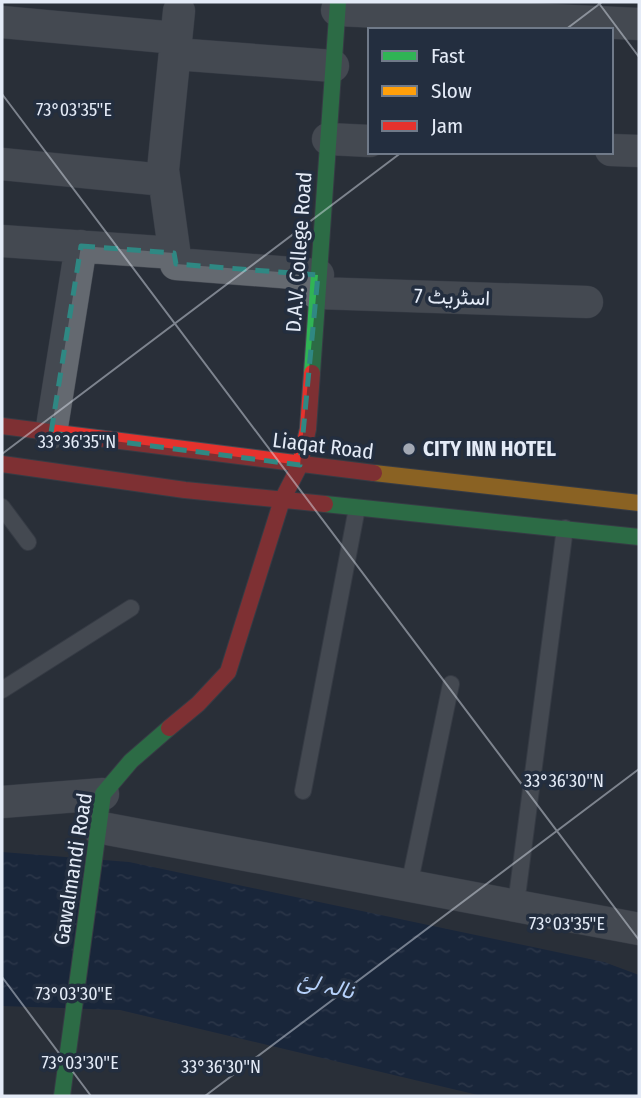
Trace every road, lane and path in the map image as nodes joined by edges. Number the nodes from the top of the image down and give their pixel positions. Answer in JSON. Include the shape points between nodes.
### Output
{"nodes":[{"id":1,"x":338,"y":6,"type":"edge"},
{"id":2,"x":2,"y":22,"type":"edge"},
{"id":3,"x":639,"y":24,"type":"edge"},
{"id":4,"x":177,"y":35,"type":"junction"},
{"id":5,"x":334,"y":66,"type":"junction"},
{"id":6,"x":328,"y":139,"type":"junction"},
{"id":7,"x":368,"y":141,"type":"edge"},
{"id":8,"x":613,"y":150,"type":"edge"},
{"id":9,"x":639,"y":151,"type":"edge"},
{"id":10,"x":2,"y":164,"type":"edge"},
{"id":11,"x":164,"y":180,"type":"junction"},
{"id":12,"x":2,"y":241,"type":"edge"},
{"id":13,"x":81,"y":246,"type":"junction"},
{"id":14,"x":174,"y":253,"type":"junction"},
{"id":15,"x":318,"y":284,"type":"junction"},
{"id":16,"x":586,"y":302,"type":"dead end"},
{"id":17,"x":2,"y":426,"type":"edge"},
{"id":18,"x":51,"y":433,"type":"junction"},
{"id":19,"x":300,"y":465,"type":"junction"},
{"id":20,"x":3,"y":469,"type":"edge"},
{"id":21,"x":282,"y":500,"type":"junction"},
{"id":22,"x":639,"y":503,"type":"edge"},
{"id":23,"x":357,"y":506,"type":"junction"},
{"id":24,"x":2,"y":508,"type":"edge"},
{"id":25,"x":565,"y":528,"type":"junction"},
{"id":26,"x":639,"y":537,"type":"edge"},
{"id":27,"x":29,"y":542,"type":"dead end"},
{"id":28,"x":131,"y":608,"type":"dead end"},
{"id":29,"x":451,"y":684,"type":"dead end"},
{"id":30,"x":2,"y":690,"type":"edge"},
{"id":31,"x":303,"y":792,"type":"dead end"},
{"id":32,"x":103,"y":794,"type":"junction"},
{"id":33,"x":2,"y":802,"type":"edge"},
{"id":34,"x":97,"y":827,"type":"junction"},
{"id":35,"x":410,"y":886,"type":"junction"},
{"id":36,"x":518,"y":889,"type":"dead end"},
{"id":37,"x":639,"y":929,"type":"edge"},
{"id":38,"x":62,"y":1092,"type":"edge"}],
"edges":[{"from":1,"to":3,"type":"street"},
{"from":1,"to":5,"type":"main road","name":"D.A.V. College Road"},
{"from":2,"to":4,"type":"street"},
{"from":4,"to":5,"type":"street"},
{"from":4,"to":11,"type":"street"},
{"from":5,"to":6,"type":"main road","name":"D.A.V. College Road"},
{"from":6,"to":7,"type":"street"},
{"from":6,"to":15,"type":"main road","name":"D.A.V. College Road"},
{"from":8,"to":9,"type":"street"},
{"from":10,"to":11,"type":"street"},
{"from":11,"to":14,"type":"street"},
{"from":12,"to":13,"type":"street"},
{"from":13,"to":14,"type":"street"},
{"from":13,"to":18,"type":"street"},
{"from":14,"to":15,"type":"street","name":"اسٹریٹ 7","via":[[176,264]]},
{"from":15,"to":16,"type":"street","name":"اسٹریٹ 7"},
{"from":15,"to":19,"type":"main road","name":"D.A.V. College Road","via":[[308,429]]},
{"from":17,"to":18,"type":"main road","name":"Liaqat Road"},
{"from":18,"to":19,"type":"main road","name":"Liaqat Road"},
{"from":19,"to":21,"type":"main road","name":"D.A.V. College Road"},
{"from":19,"to":22,"type":"main road","name":"Liaqat Road"},
{"from":20,"to":21,"type":"main road"},
{"from":21,"to":23,"type":"main road"},
{"from":21,"to":32,"type":"main road","name":"Gawalmandi Road","via":[[228,672],[210,696],[118,769]]},
{"from":23,"to":25,"type":"main road"},
{"from":23,"to":31,"type":"lane"},
{"from":24,"to":27,"type":"lane"},
{"from":25,"to":26,"type":"main road"},
{"from":25,"to":36,"type":"lane"},
{"from":28,"to":30,"type":"lane"},
{"from":29,"to":35,"type":"lane"},
{"from":32,"to":33,"type":"street"},
{"from":32,"to":34,"type":"main road","name":"Gawalmandi Road"},
{"from":34,"to":35,"type":"street"},
{"from":34,"to":38,"type":"main road","name":"Gawalmandi Road"},
{"from":35,"to":37,"type":"street"}]}
